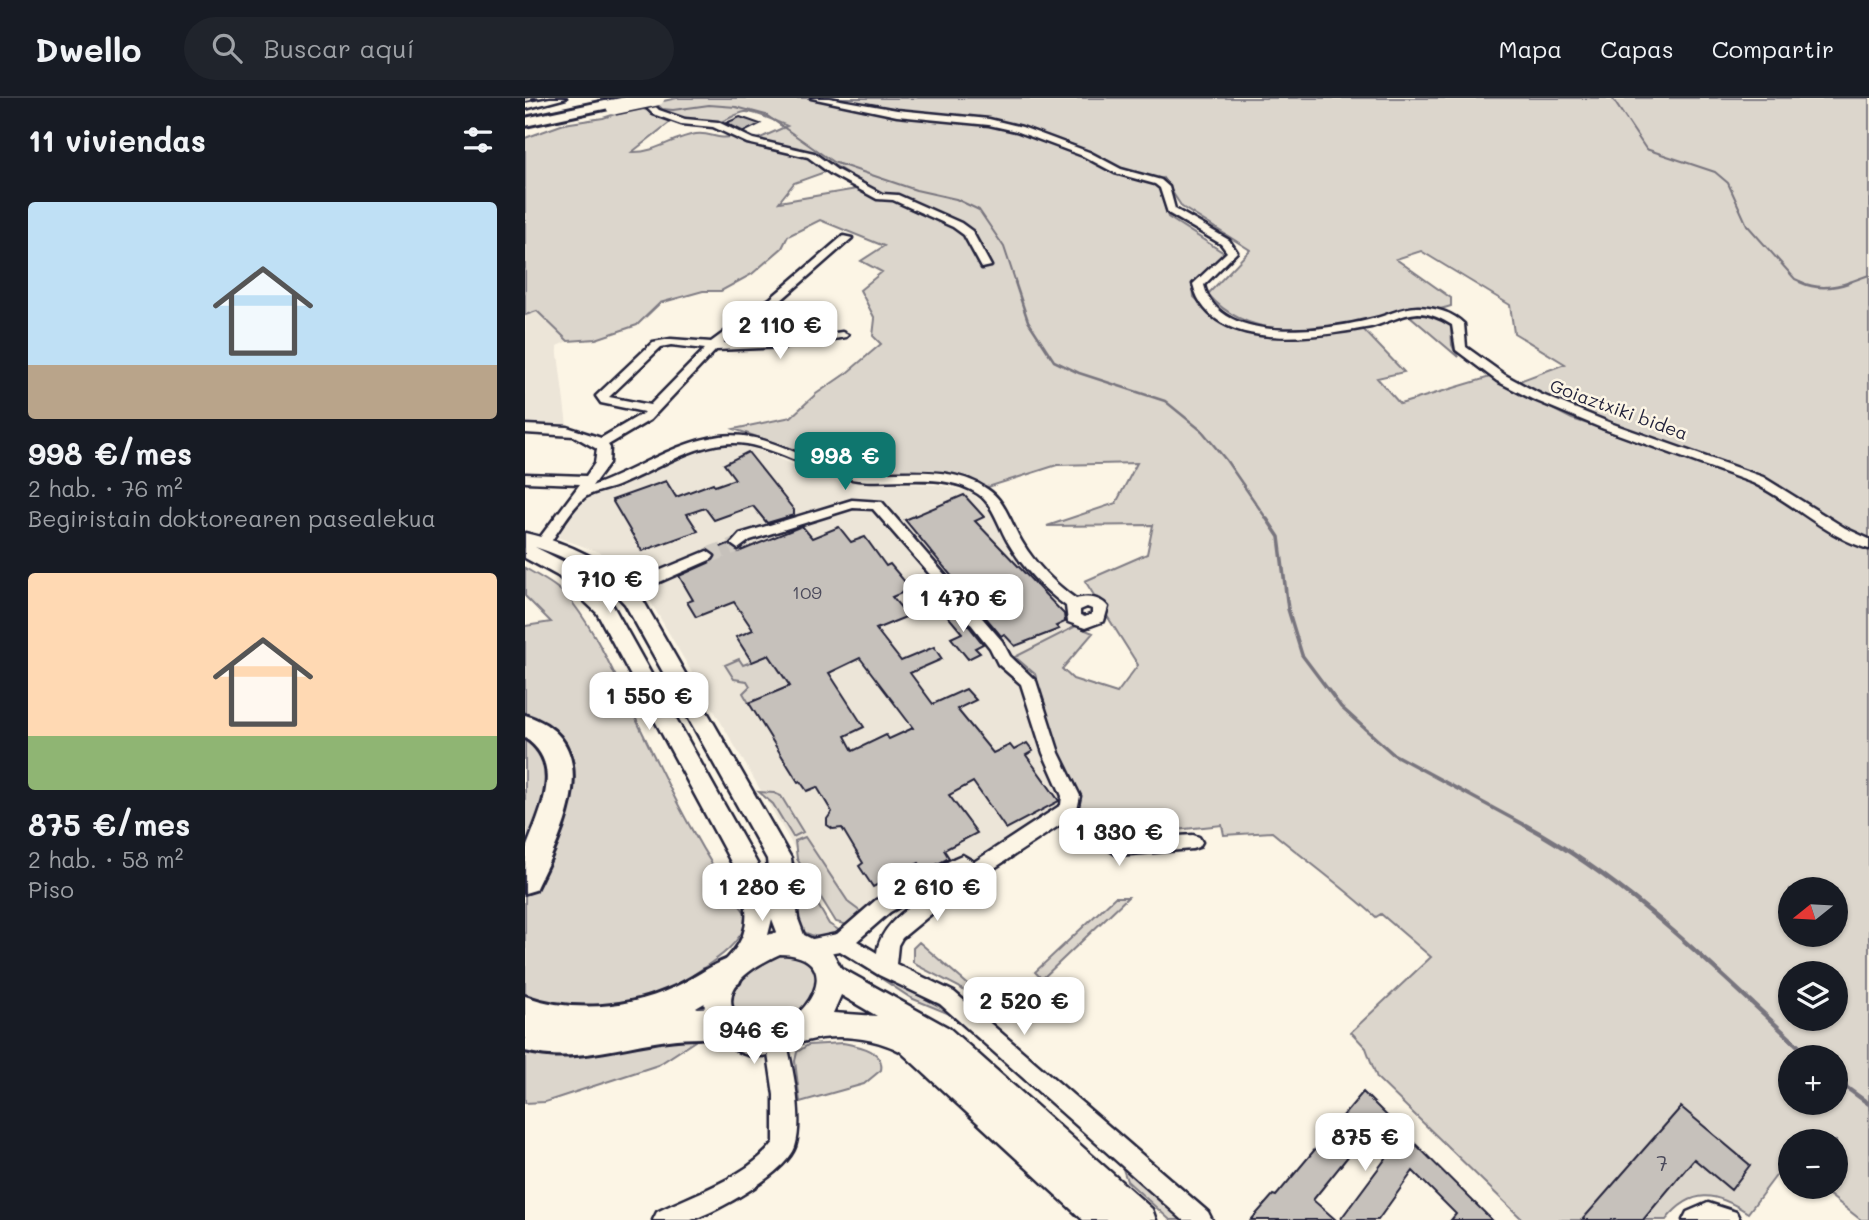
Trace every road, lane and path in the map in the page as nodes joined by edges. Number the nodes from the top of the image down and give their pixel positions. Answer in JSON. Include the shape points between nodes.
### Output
{"nodes":[{"id":1,"x":562,"y":98,"type":"edge"},
{"id":2,"x":640,"y":98,"type":"edge"},
{"id":3,"x":657,"y":98,"type":"edge"},
{"id":4,"x":815,"y":98,"type":"edge"},
{"id":5,"x":613,"y":105,"type":"junction"},
{"id":6,"x":525,"y":106,"type":"edge"},
{"id":7,"x":525,"y":124,"type":"edge"},
{"id":8,"x":847,"y":238,"type":"dead end"},
{"id":9,"x":986,"y":266,"type":"dead end"},
{"id":10,"x":842,"y":335,"type":"dead end"},
{"id":11,"x":716,"y":346,"type":"junction"},
{"id":12,"x":654,"y":410,"type":"junction"},
{"id":13,"x":525,"y":429,"type":"edge"},
{"id":14,"x":600,"y":444,"type":"junction"},
{"id":15,"x":525,"y":478,"type":"edge"},
{"id":16,"x":590,"y":480,"type":"junction"},
{"id":17,"x":580,"y":495,"type":"junction"},
{"id":18,"x":741,"y":541,"type":"tunnel mouth"},
{"id":19,"x":1869,"y":544,"type":"edge"},
{"id":20,"x":537,"y":550,"type":"edge"},
{"id":21,"x":707,"y":556,"type":"tunnel mouth"},
{"id":22,"x":625,"y":591,"type":"junction"},
{"id":23,"x":592,"y":595,"type":"junction"},
{"id":24,"x":1075,"y":605,"type":"dead end"},
{"id":25,"x":525,"y":725,"type":"edge"},
{"id":26,"x":1066,"y":812,"type":"junction"},
{"id":27,"x":1193,"y":842,"type":"dead end"},
{"id":28,"x":973,"y":871,"type":"junction"},
{"id":29,"x":525,"y":881,"type":"edge"},
{"id":30,"x":842,"y":942,"type":"junction"},
{"id":31,"x":802,"y":945,"type":"junction"},
{"id":32,"x":736,"y":965,"type":"junction"},
{"id":33,"x":886,"y":969,"type":"junction"},
{"id":34,"x":831,"y":976,"type":"junction"},
{"id":35,"x":525,"y":1010,"type":"edge"},
{"id":36,"x":721,"y":1022,"type":"junction"},
{"id":37,"x":789,"y":1035,"type":"junction"},
{"id":38,"x":525,"y":1036,"type":"edge"},
{"id":39,"x":665,"y":1220,"type":"edge"},
{"id":40,"x":1106,"y":1220,"type":"edge"},
{"id":41,"x":1141,"y":1220,"type":"edge"},
{"id":42,"x":1200,"y":1220,"type":"edge"},
{"id":43,"x":1695,"y":1220,"type":"edge"},
{"id":44,"x":1728,"y":1220,"type":"edge"}],
"edges":[{"from":1,"to":6,"type":"street"},
{"from":2,"to":5,"type":"highway","bridge":true},
{"from":2,"to":9,"type":"street","via":[[656,112],[684,122],[715,124],[750,141],[811,155],[880,197],[895,197],[957,225],[968,233]]},
{"from":3,"to":5,"type":"highway","bridge":true},
{"from":4,"to":19,"type":"street","name":"Goiaztxiki bidea","via":[[1019,129],[1118,171],[1158,182],[1171,211],[1225,242],[1232,252],[1198,284],[1202,300],[1244,330],[1310,333],[1417,310],[1442,314],[1458,324],[1460,348],[1468,356],[1531,396],[1760,481],[1830,526]]},
{"from":5,"to":7,"type":"highway"},
{"from":8,"to":11,"type":"street"},
{"from":10,"to":11,"type":"street","via":[[785,344]]},
{"from":11,"to":12,"type":"street"},
{"from":11,"to":12,"type":"street","via":[[657,344],[602,396]]},
{"from":12,"to":14,"type":"street"},
{"from":13,"to":14,"type":"street","via":[[580,433]]},
{"from":14,"to":16,"type":"street","via":[[604,458]]},
{"from":15,"to":16,"type":"street"},
{"from":16,"to":17,"type":"street"},
{"from":17,"to":20,"type":"street"},
{"from":17,"to":24,"type":"street","via":[[700,446],[730,439],[751,440],[842,474],[944,480],[984,493],[1031,564]]},
{"from":18,"to":26,"type":"street","via":[[852,504],[877,505],[1004,660],[1028,681],[1051,753],[1071,796]]},
{"from":20,"to":22,"type":"main road","via":[[555,560],[561,555],[585,560]]},
{"from":20,"to":23,"type":"main road"},
{"from":21,"to":22,"type":"street"},
{"from":22,"to":23,"type":"main road"},
{"from":22,"to":31,"type":"main road","via":[[779,858],[783,906]]},
{"from":23,"to":32,"type":"main road","via":[[611,617],[750,874],[762,921]]},
{"from":25,"to":29,"type":"highway","via":[[539,732],[556,752],[561,783],[552,820]]},
{"from":26,"to":27,"type":"street","via":[[1117,848]]},
{"from":26,"to":28,"type":"street"},
{"from":28,"to":30,"type":"street","via":[[962,863],[883,906]]},
{"from":28,"to":33,"type":"street","via":[[895,932],[888,944]]},
{"from":30,"to":31,"type":"street"},
{"from":30,"to":33,"type":"street"},
{"from":31,"to":32,"type":"main road","via":[[778,943]]},
{"from":31,"to":34,"type":"main road","via":[[824,959]]},
{"from":32,"to":35,"type":"highway","via":[[682,1000],[614,1017],[554,1021]]},
{"from":32,"to":36,"type":"main road","via":[[717,999]]},
{"from":33,"to":42,"type":"street","via":[[947,998]]},
{"from":34,"to":37,"type":"main road","via":[[824,1004],[814,1018]]},
{"from":34,"to":41,"type":"main road","via":[[924,1027]]},
{"from":36,"to":37,"type":"main road","via":[[743,1040],[759,1042]]},
{"from":36,"to":38,"type":"highway","via":[[659,1026],[564,1043]]},
{"from":37,"to":39,"type":"street","via":[[781,1059],[785,1146],[758,1172]]},
{"from":37,"to":40,"type":"main road","via":[[861,1024],[910,1042]]},
{"from":43,"to":44,"type":"street","via":[[1708,1215]]}]}
